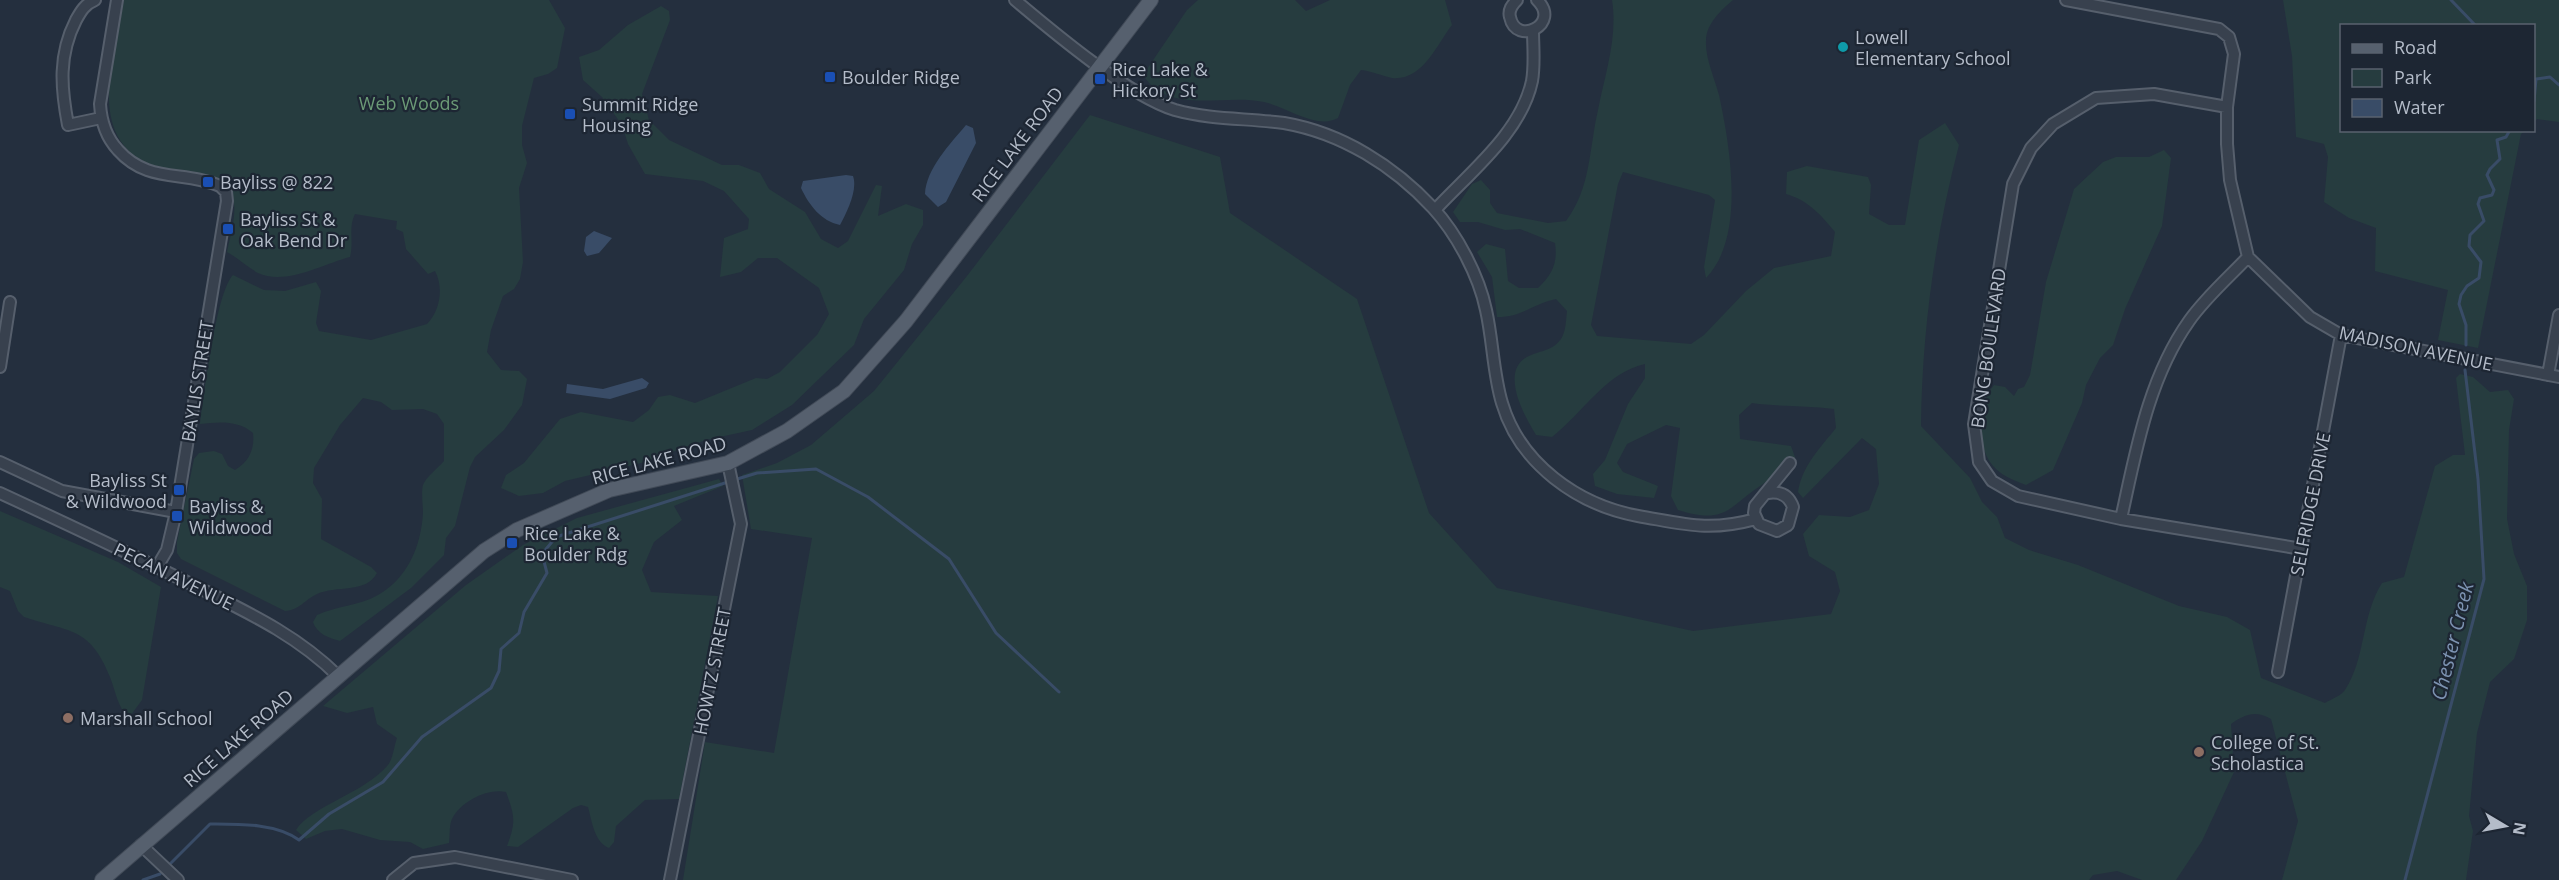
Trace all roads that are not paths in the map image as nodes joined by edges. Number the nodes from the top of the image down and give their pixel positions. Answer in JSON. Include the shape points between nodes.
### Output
{"nodes":[{"id":1,"x":95,"y":0,"type":"edge"},
{"id":2,"x":115,"y":0,"type":"edge"},
{"id":3,"x":1015,"y":0,"type":"edge"},
{"id":4,"x":1151,"y":0,"type":"edge"},
{"id":5,"x":1516,"y":0,"type":"edge"},
{"id":6,"x":1537,"y":0,"type":"edge"},
{"id":7,"x":2066,"y":0,"type":"edge"},
{"id":8,"x":1533,"y":30,"type":"junction"},
{"id":9,"x":1100,"y":66,"type":"junction"},
{"id":10,"x":2228,"y":107,"type":"junction"},
{"id":11,"x":101,"y":118,"type":"junction"},
{"id":12,"x":1435,"y":210,"type":"junction"},
{"id":13,"x":2248,"y":257,"type":"junction"},
{"id":14,"x":10,"y":302,"type":"dead end"},
{"id":15,"x":2559,"y":315,"type":"edge"},
{"id":16,"x":2341,"y":335,"type":"junction"},
{"id":17,"x":0,"y":367,"type":"edge"},
{"id":18,"x":2553,"y":376,"type":"edge"},
{"id":19,"x":0,"y":462,"type":"edge"},
{"id":20,"x":728,"y":463,"type":"junction"},
{"id":21,"x":1790,"y":463,"type":"dead end"},
{"id":22,"x":0,"y":493,"type":"edge"},
{"id":23,"x":1768,"y":493,"type":"junction"},
{"id":24,"x":176,"y":512,"type":"junction"},
{"id":25,"x":1756,"y":519,"type":"junction"},
{"id":26,"x":2121,"y":519,"type":"junction"},
{"id":27,"x":2302,"y":549,"type":"junction"},
{"id":28,"x":157,"y":567,"type":"junction"},
{"id":29,"x":2278,"y":672,"type":"dead end"},
{"id":30,"x":338,"y":676,"type":"junction"},
{"id":31,"x":141,"y":845,"type":"junction"},
{"id":32,"x":102,"y":880,"type":"edge"},
{"id":33,"x":178,"y":880,"type":"edge"},
{"id":34,"x":393,"y":880,"type":"edge"},
{"id":35,"x":572,"y":880,"type":"edge"},
{"id":36,"x":670,"y":880,"type":"edge"}],
"edges":[{"from":1,"to":11,"type":"street","via":[[83,8],[65,48],[62,94],[68,125]]},
{"from":2,"to":11,"type":"street","via":[[101,89]]},
{"from":3,"to":9,"type":"street"},
{"from":4,"to":9,"type":"main road","name":"RICE LAKE ROAD"},
{"from":5,"to":8,"type":"street","via":[[1509,13],[1512,24],[1522,31]]},
{"from":6,"to":8,"type":"street","via":[[1544,18]]},
{"from":7,"to":10,"type":"street","via":[[2219,29],[2229,37],[2234,54]]},
{"from":8,"to":12,"type":"street","via":[[1532,81],[1521,111],[1503,138]]},
{"from":9,"to":12,"type":"street","via":[[1146,97],[1173,109],[1213,118],[1286,124],[1317,131],[1350,145],[1393,170]]},
{"from":9,"to":20,"type":"main road","name":"RICE LAKE ROAD","via":[[906,321],[844,391],[787,431]]},
{"from":10,"to":13,"type":"street","via":[[2230,180]]},
{"from":10,"to":26,"type":"street","name":"BONG BOULEVARD","via":[[2154,94],[2096,98],[2053,124],[2031,148],[2013,184],[1974,424],[1979,462],[1992,481],[2018,496]]},
{"from":11,"to":24,"type":"street","name":"BAYLIS STREET","via":[[113,145],[134,165],[150,172],[213,183],[226,192]]},
{"from":12,"to":25,"type":"street","via":[[1470,266],[1486,307],[1503,407],[1516,434],[1540,466],[1582,497],[1629,514],[1698,526],[1725,527]]},
{"from":13,"to":16,"type":"street","name":"MADISON AVENUE","via":[[2310,317]]},
{"from":13,"to":26,"type":"street","via":[[2189,320],[2163,369],[2144,418]]},
{"from":14,"to":17,"type":"street"},
{"from":15,"to":18,"type":"street"},
{"from":16,"to":18,"type":"street","name":"MADISON AVENUE"},
{"from":16,"to":27,"type":"street","name":"SELFRIDGE DRIVE"},
{"from":19,"to":24,"type":"street","via":[[62,491]]},
{"from":20,"to":30,"type":"main road","name":"RICE LAKE ROAD","via":[[609,490],[518,530],[484,551]]},
{"from":20,"to":36,"type":"street","name":"HOWTZ STREET","via":[[741,524]]},
{"from":21,"to":23,"type":"street"},
{"from":22,"to":28,"type":"street","name":"PECAN AVENUE"},
{"from":23,"to":25,"type":"street","via":[[1758,500]]},
{"from":23,"to":25,"type":"street","via":[[1786,496],[1793,507],[1791,520],[1777,531],[1764,528]]},
{"from":24,"to":28,"type":"street","name":"BAYLIS STREET","via":[[167,550]]},
{"from":26,"to":27,"type":"street","name":"BONG BOULEVARD"},
{"from":27,"to":29,"type":"street","name":"SELFRIDGE DRIVE"},
{"from":28,"to":30,"type":"street","name":"PECAN AVENUE","via":[[285,633],[314,652]]},
{"from":30,"to":31,"type":"main road","name":"RICE LAKE ROAD"},
{"from":31,"to":32,"type":"main road","name":"RICE LAKE ROAD"},
{"from":31,"to":33,"type":"street"},
{"from":34,"to":35,"type":"street","via":[[414,863],[455,857]]}]}
